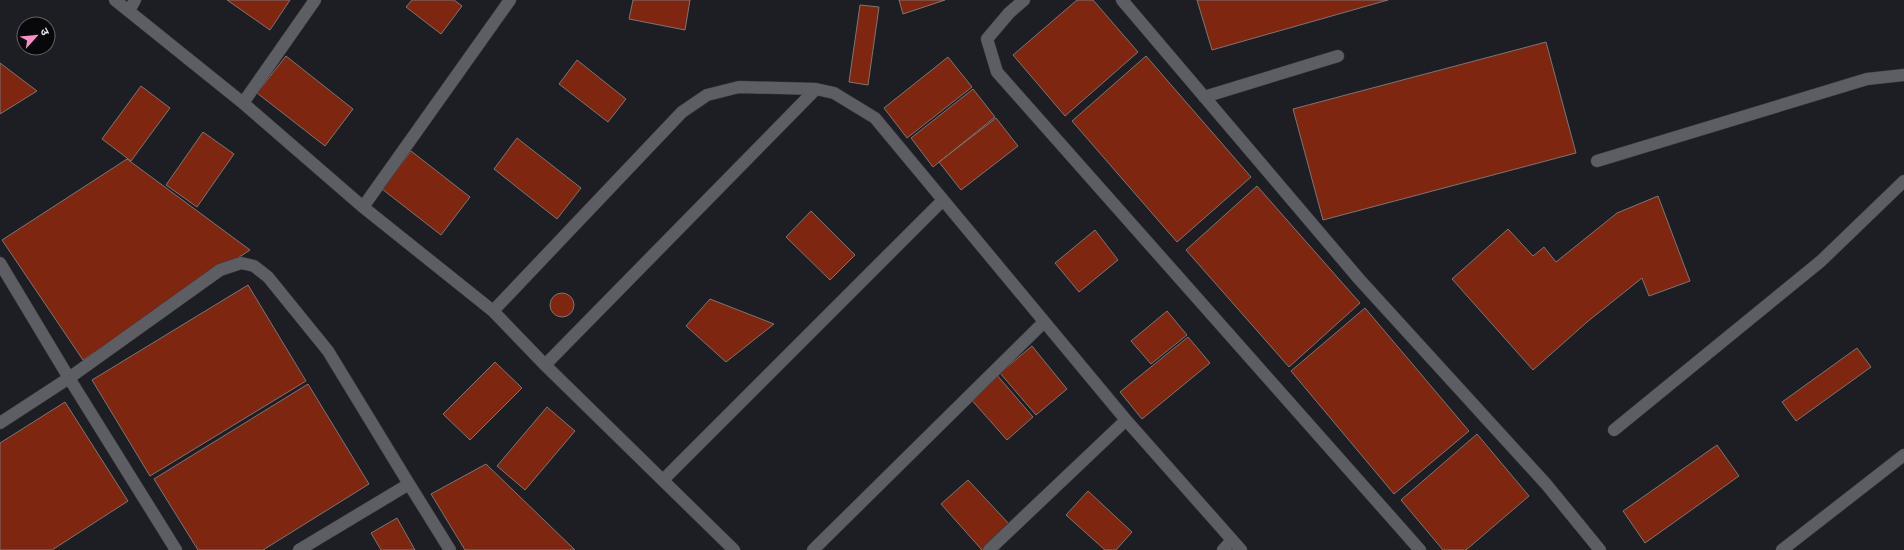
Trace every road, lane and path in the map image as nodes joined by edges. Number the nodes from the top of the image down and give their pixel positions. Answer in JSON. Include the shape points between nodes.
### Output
{"nodes":[{"id":1,"x":115,"y":0,"type":"edge"},
{"id":2,"x":315,"y":0,"type":"edge"},
{"id":3,"x":510,"y":0,"type":"edge"},
{"id":4,"x":1024,"y":0,"type":"edge"},
{"id":5,"x":1122,"y":0,"type":"edge"},
{"id":6,"x":132,"y":5,"type":"edge"},
{"id":7,"x":1338,"y":56,"type":"dead end"},
{"id":8,"x":1904,"y":75,"type":"edge"},
{"id":9,"x":816,"y":89,"type":"junction"},
{"id":10,"x":1204,"y":97,"type":"junction"},
{"id":11,"x":243,"y":103,"type":"junction"},
{"id":12,"x":1597,"y":161,"type":"dead end"},
{"id":13,"x":1904,"y":181,"type":"edge"},
{"id":14,"x":943,"y":200,"type":"junction"},
{"id":15,"x":363,"y":207,"type":"junction"},
{"id":16,"x":0,"y":263,"type":"edge"},
{"id":17,"x":493,"y":311,"type":"junction"},
{"id":18,"x":1044,"y":322,"type":"junction"},
{"id":19,"x":545,"y":365,"type":"junction"},
{"id":20,"x":69,"y":378,"type":"junction"},
{"id":21,"x":1126,"y":420,"type":"junction"},
{"id":22,"x":0,"y":423,"type":"edge"},
{"id":23,"x":1614,"y":430,"type":"dead end"},
{"id":24,"x":1904,"y":455,"type":"edge"},
{"id":25,"x":663,"y":480,"type":"junction"},
{"id":26,"x":409,"y":484,"type":"junction"},
{"id":27,"x":1232,"y":540,"type":"junction"},
{"id":28,"x":176,"y":550,"type":"edge"},
{"id":29,"x":299,"y":550,"type":"edge"},
{"id":30,"x":450,"y":550,"type":"edge"},
{"id":31,"x":734,"y":550,"type":"edge"},
{"id":32,"x":813,"y":550,"type":"edge"},
{"id":33,"x":989,"y":550,"type":"edge"},
{"id":34,"x":1223,"y":550,"type":"edge"},
{"id":35,"x":1241,"y":550,"type":"edge"},
{"id":36,"x":1420,"y":550,"type":"edge"},
{"id":37,"x":1600,"y":550,"type":"edge"},
{"id":38,"x":1782,"y":550,"type":"edge"}],
"edges":[{"from":1,"to":6,"type":"street"},
{"from":2,"to":11,"type":"street"},
{"from":3,"to":15,"type":"street"},
{"from":4,"to":36,"type":"street","via":[[1009,12],[987,39],[997,72]]},
{"from":5,"to":10,"type":"street"},
{"from":6,"to":11,"type":"street"},
{"from":7,"to":10,"type":"street"},
{"from":8,"to":12,"type":"street","via":[[1867,79]]},
{"from":9,"to":14,"type":"street","via":[[834,93],[875,118]]},
{"from":9,"to":17,"type":"street","via":[[739,87],[707,95],[682,112]]},
{"from":9,"to":19,"type":"street"},
{"from":10,"to":37,"type":"street","via":[[1359,280],[1546,484]]},
{"from":11,"to":15,"type":"street"},
{"from":13,"to":23,"type":"street","via":[[1821,261]]},
{"from":14,"to":18,"type":"street"},
{"from":14,"to":25,"type":"street"},
{"from":15,"to":17,"type":"street"},
{"from":16,"to":20,"type":"street"},
{"from":17,"to":19,"type":"street"},
{"from":18,"to":21,"type":"street"},
{"from":18,"to":32,"type":"street"},
{"from":19,"to":25,"type":"street"},
{"from":20,"to":22,"type":"street"},
{"from":20,"to":26,"type":"street","via":[[220,270],[242,263],[254,266],[268,277],[328,351]]},
{"from":20,"to":28,"type":"street"},
{"from":21,"to":27,"type":"street"},
{"from":21,"to":33,"type":"street"},
{"from":24,"to":38,"type":"street"},
{"from":25,"to":31,"type":"street"},
{"from":26,"to":29,"type":"street"},
{"from":26,"to":30,"type":"street"},
{"from":27,"to":34,"type":"street"},
{"from":27,"to":35,"type":"street"}]}
